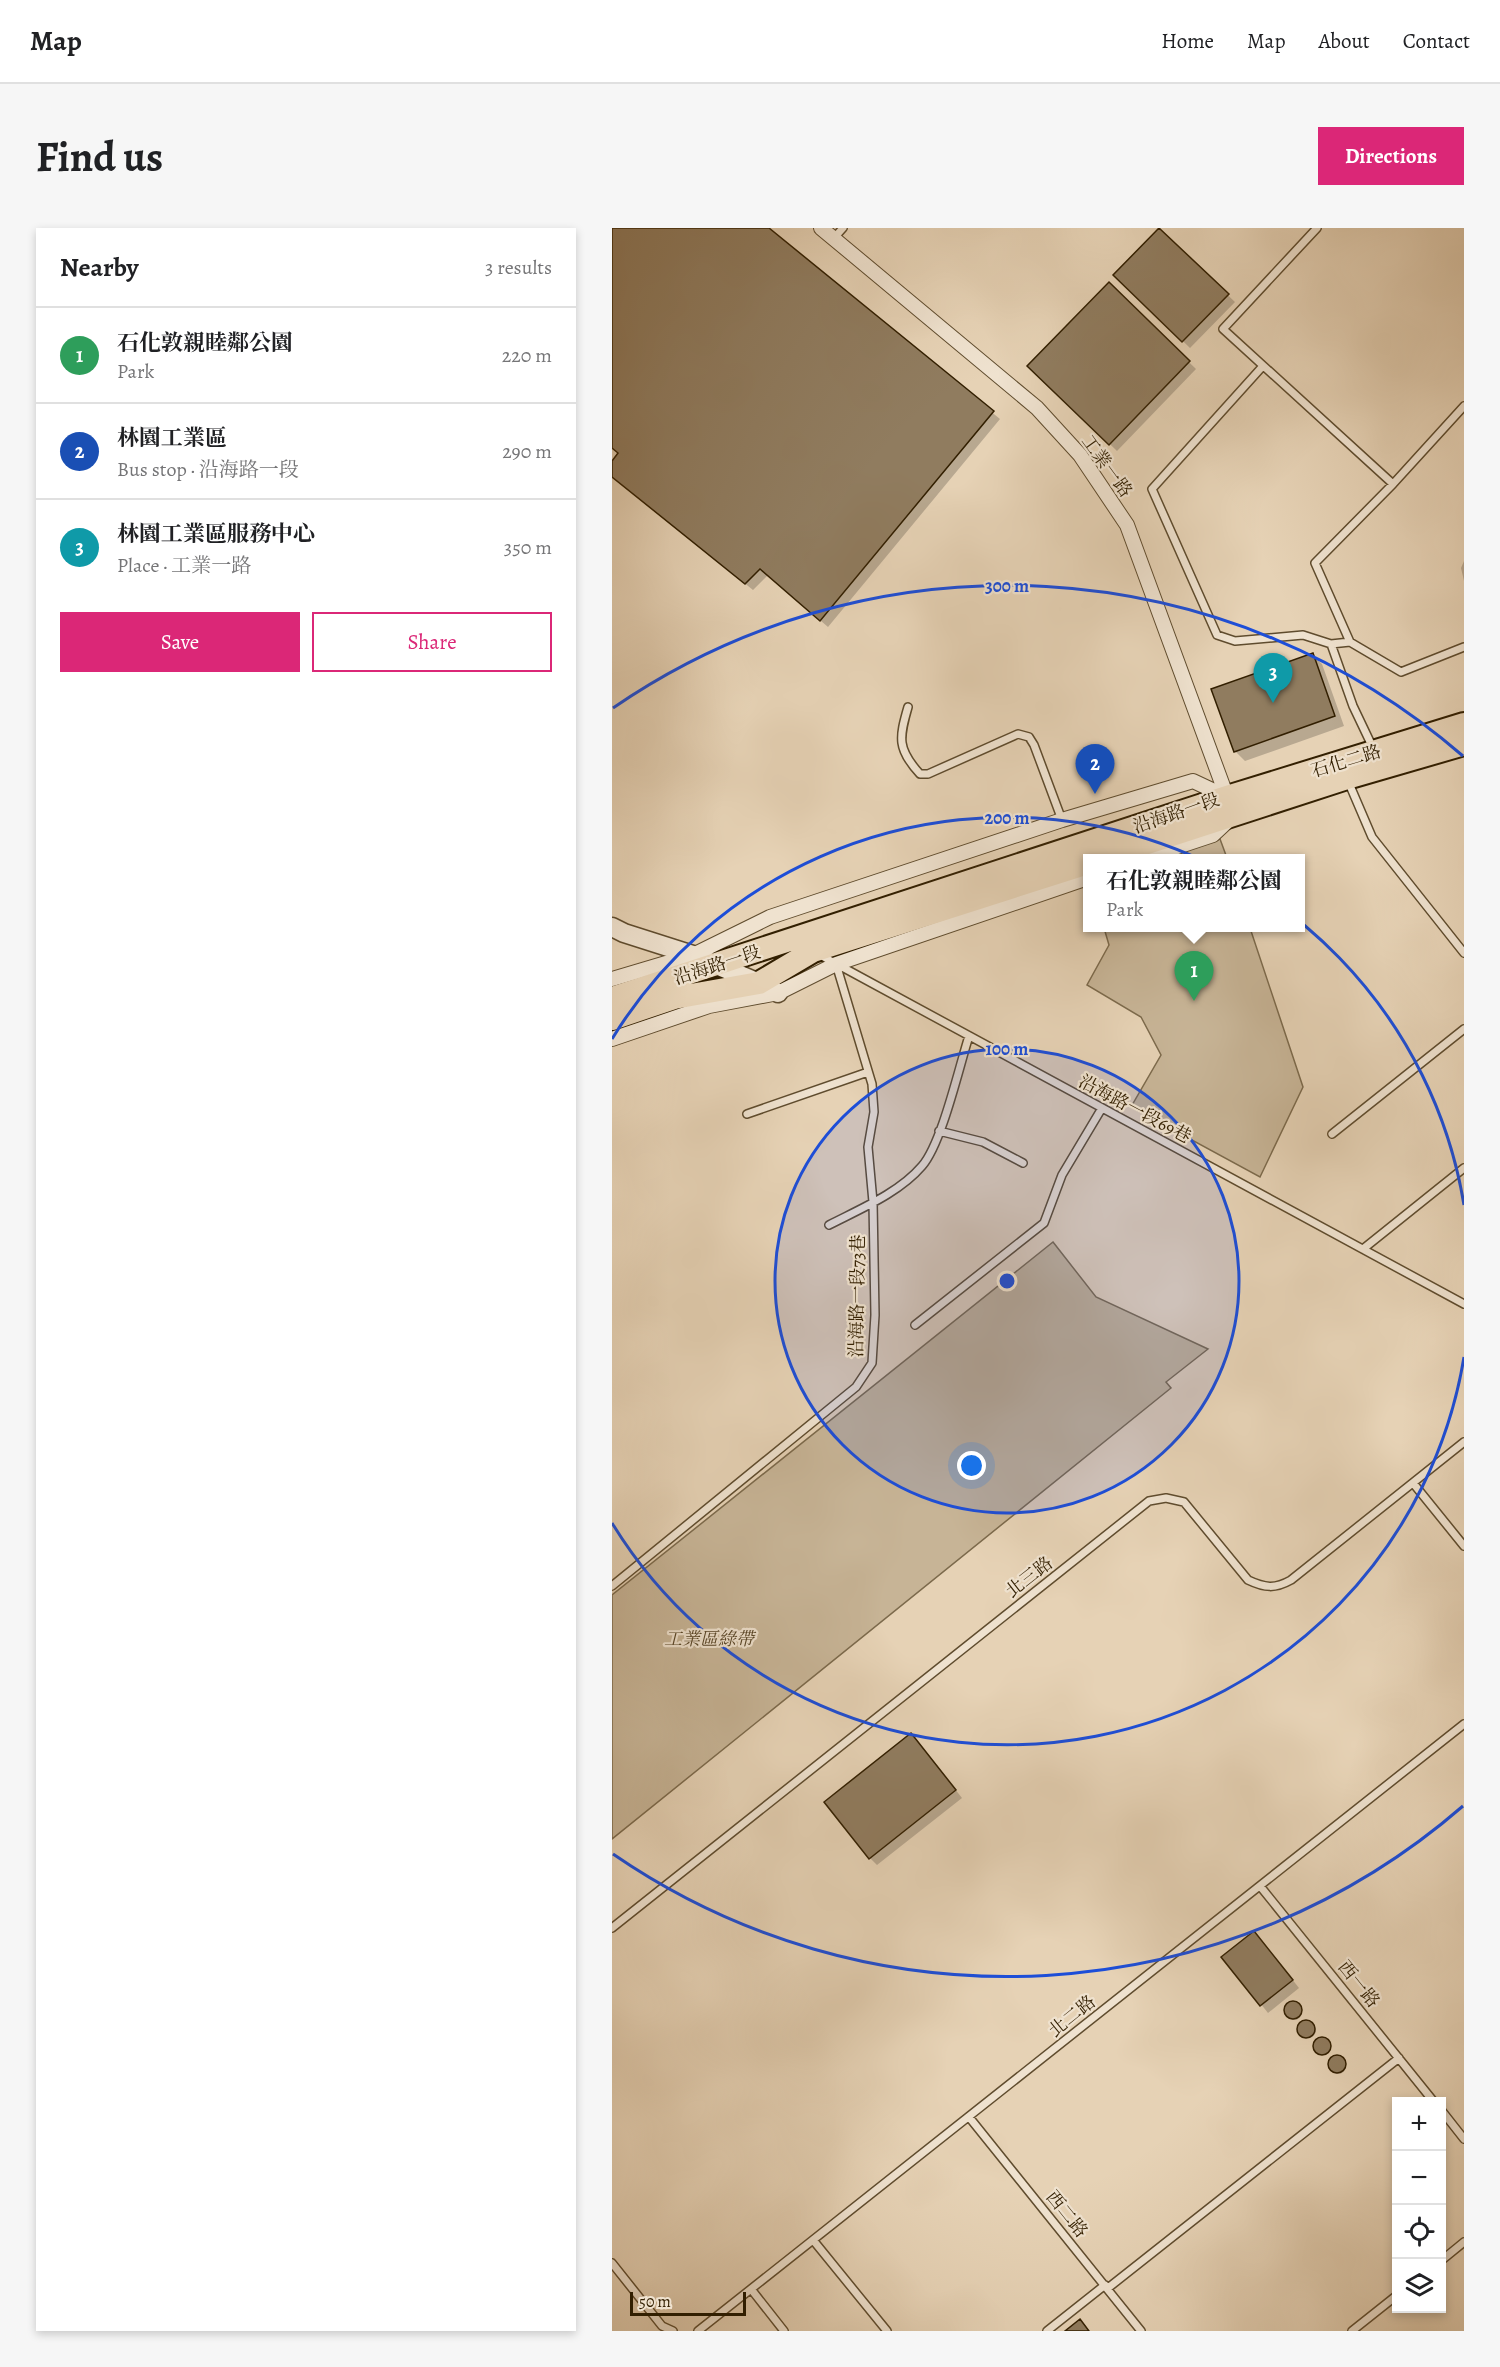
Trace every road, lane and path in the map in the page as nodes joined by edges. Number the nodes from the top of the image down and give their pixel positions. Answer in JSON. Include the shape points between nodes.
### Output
{"nodes":[{"id":1,"x":821,"y":228,"type":"edge"},
{"id":2,"x":1317,"y":228,"type":"edge"},
{"id":3,"x":838,"y":233,"type":"edge"},
{"id":4,"x":1262,"y":367,"type":"junction"},
{"id":5,"x":1464,"y":406,"type":"edge"},
{"id":6,"x":1393,"y":484,"type":"junction"},
{"id":7,"x":1350,"y":642,"type":"junction"},
{"id":8,"x":1331,"y":644,"type":"junction"},
{"id":9,"x":1464,"y":647,"type":"edge"},
{"id":10,"x":908,"y":707,"type":"dead end"},
{"id":11,"x":1464,"y":724,"type":"edge"},
{"id":12,"x":1464,"y":744,"type":"edge"},
{"id":13,"x":1378,"y":760,"type":"junction"},
{"id":14,"x":1344,"y":770,"type":"junction"},
{"id":15,"x":1231,"y":806,"type":"junction"},
{"id":16,"x":1062,"y":820,"type":"junction"},
{"id":17,"x":1111,"y":854,"type":"edge"},
{"id":18,"x":1156,"y":854,"type":"edge"},
{"id":19,"x":1083,"y":865,"type":"edge"},
{"id":20,"x":1083,"y":880,"type":"edge"},
{"id":21,"x":612,"y":927,"type":"edge"},
{"id":22,"x":793,"y":939,"type":"junction"},
{"id":23,"x":813,"y":951,"type":"junction"},
{"id":24,"x":1464,"y":953,"type":"edge"},
{"id":25,"x":693,"y":955,"type":"junction"},
{"id":26,"x":836,"y":964,"type":"junction"},
{"id":27,"x":716,"y":966,"type":"junction"},
{"id":28,"x":612,"y":979,"type":"edge"},
{"id":29,"x":769,"y":988,"type":"junction"},
{"id":30,"x":612,"y":998,"type":"edge"},
{"id":31,"x":612,"y":1018,"type":"edge"},
{"id":32,"x":1464,"y":1029,"type":"edge"},
{"id":33,"x":969,"y":1036,"type":"junction"},
{"id":34,"x":612,"y":1039,"type":"edge"},
{"id":35,"x":868,"y":1072,"type":"junction"},
{"id":36,"x":1102,"y":1108,"type":"junction"},
{"id":37,"x":747,"y":1114,"type":"dead end"},
{"id":38,"x":939,"y":1131,"type":"junction"},
{"id":39,"x":1332,"y":1134,"type":"dead end"},
{"id":40,"x":1023,"y":1163,"type":"dead end"},
{"id":41,"x":1464,"y":1168,"type":"edge"},
{"id":42,"x":873,"y":1202,"type":"junction"},
{"id":43,"x":829,"y":1226,"type":"dead end"},
{"id":44,"x":1363,"y":1249,"type":"junction"},
{"id":45,"x":1464,"y":1304,"type":"edge"},
{"id":46,"x":915,"y":1325,"type":"dead end"},
{"id":47,"x":1464,"y":1442,"type":"edge"},
{"id":48,"x":1413,"y":1483,"type":"junction"},
{"id":49,"x":1464,"y":1546,"type":"edge"},
{"id":50,"x":612,"y":1586,"type":"edge"},
{"id":51,"x":1464,"y":1724,"type":"edge"},
{"id":52,"x":1260,"y":1886,"type":"junction"},
{"id":53,"x":612,"y":1928,"type":"edge"},
{"id":54,"x":1399,"y":2058,"type":"junction"},
{"id":55,"x":1430,"y":2097,"type":"edge"},
{"id":56,"x":1446,"y":2116,"type":"edge"},
{"id":57,"x":969,"y":2117,"type":"junction"},
{"id":58,"x":1464,"y":2139,"type":"edge"},
{"id":59,"x":813,"y":2240,"type":"junction"},
{"id":60,"x":1464,"y":2242,"type":"edge"},
{"id":61,"x":1443,"y":2259,"type":"edge"},
{"id":62,"x":612,"y":2263,"type":"edge"},
{"id":63,"x":1106,"y":2286,"type":"junction"},
{"id":64,"x":751,"y":2289,"type":"junction"},
{"id":65,"x":1392,"y":2299,"type":"edge"},
{"id":66,"x":673,"y":2331,"type":"edge"},
{"id":67,"x":698,"y":2331,"type":"edge"},
{"id":68,"x":784,"y":2331,"type":"edge"},
{"id":69,"x":887,"y":2331,"type":"edge"},
{"id":70,"x":1047,"y":2331,"type":"edge"},
{"id":71,"x":1141,"y":2331,"type":"edge"},
{"id":72,"x":1352,"y":2331,"type":"edge"}],
"edges":[{"from":1,"to":3,"type":"street","name":"工業一路"},
{"from":2,"to":4,"type":"lane","via":[[1222,329]]},
{"from":3,"to":15,"type":"street","name":"工業一路","via":[[1037,408],[1080,455],[1127,525]]},
{"from":4,"to":6,"type":"lane"},
{"from":4,"to":8,"type":"lane","via":[[1152,489],[1217,635],[1235,641],[1303,635]]},
{"from":5,"to":6,"type":"lane"},
{"from":6,"to":7,"type":"lane","via":[[1315,563]]},
{"from":7,"to":8,"type":"lane"},
{"from":7,"to":9,"type":"lane","via":[[1401,672]]},
{"from":8,"to":13,"type":"lane"},
{"from":10,"to":16,"type":"lane","via":[[900,734],[901,748],[920,774],[928,774],[1018,734],[1029,737]]},
{"from":11,"to":13,"type":"main road","name":"石化二路"},
{"from":12,"to":13,"type":"main road","name":"石化二路"},
{"from":13,"to":14,"type":"main road","name":"石化二路"},
{"from":14,"to":15,"type":"main road","name":"石化二路"},
{"from":14,"to":24,"type":"lane","via":[[1372,837]]},
{"from":15,"to":16,"type":"street","name":"沿海路一段","via":[[1193,781]]},
{"from":15,"to":17,"type":"main road","name":"沿海路一段"},
{"from":15,"to":18,"type":"street","name":"沿海路一段","via":[[1213,835]]},
{"from":15,"to":22,"type":"main road","name":"沿海路一段"},
{"from":16,"to":25,"type":"street","name":"沿海路一段","via":[[770,917]]},
{"from":19,"to":23,"type":"main road","name":"沿海路一段"},
{"from":20,"to":26,"type":"street","name":"沿海路一段"},
{"from":21,"to":25,"type":"street"},
{"from":22,"to":23,"type":"lane","name":"沿海路一段69巷"},
{"from":22,"to":27,"type":"main road","name":"沿海路一段"},
{"from":23,"to":26,"type":"lane","name":"沿海路一段69巷"},
{"from":23,"to":29,"type":"main road","name":"沿海路一段"},
{"from":25,"to":27,"type":"street"},
{"from":25,"to":28,"type":"street","name":"沿海路一段"},
{"from":26,"to":29,"type":"street","name":"沿海路一段"},
{"from":26,"to":33,"type":"lane","name":"沿海路一段69巷"},
{"from":26,"to":35,"type":"lane","name":"沿海路一段73巷"},
{"from":27,"to":29,"type":"street"},
{"from":27,"to":30,"type":"main road","name":"沿海路一段"},
{"from":29,"to":31,"type":"main road","name":"沿海路一段","via":[[674,998]]},
{"from":29,"to":34,"type":"street","name":"沿海路一段"},
{"from":32,"to":39,"type":"lane"},
{"from":33,"to":36,"type":"lane","name":"沿海路一段69巷"},
{"from":33,"to":38,"type":"lane"},
{"from":35,"to":37,"type":"lane"},
{"from":35,"to":42,"type":"lane","name":"沿海路一段73巷","via":[[874,1112],[868,1148]]},
{"from":36,"to":44,"type":"lane","name":"沿海路一段69巷"},
{"from":36,"to":46,"type":"lane","via":[[1062,1175],[1044,1223]]},
{"from":38,"to":40,"type":"lane","via":[[983,1142]]},
{"from":38,"to":42,"type":"lane","via":[[923,1165]]},
{"from":41,"to":44,"type":"lane"},
{"from":42,"to":43,"type":"lane"},
{"from":42,"to":50,"type":"lane","name":"沿海路一段73巷","via":[[872,1363],[856,1387]]},
{"from":44,"to":45,"type":"lane","name":"沿海路一段69巷"},
{"from":47,"to":48,"type":"lane","name":"北三路"},
{"from":48,"to":49,"type":"lane"},
{"from":48,"to":53,"type":"lane","name":"北三路","via":[[1278,1587],[1262,1587],[1248,1580],[1184,1502],[1166,1498],[1149,1501]]},
{"from":51,"to":52,"type":"lane","name":"北二路"},
{"from":52,"to":54,"type":"lane","name":"西一路"},
{"from":52,"to":57,"type":"lane","name":"北二路"},
{"from":54,"to":55,"type":"lane","name":"西一路"},
{"from":54,"to":63,"type":"lane"},
{"from":56,"to":58,"type":"lane"},
{"from":57,"to":59,"type":"lane","name":"北二路"},
{"from":57,"to":63,"type":"lane","name":"西二路"},
{"from":59,"to":64,"type":"lane","name":"北二路"},
{"from":59,"to":69,"type":"lane"},
{"from":60,"to":61,"type":"lane"},
{"from":62,"to":66,"type":"lane","via":[[662,2326]]},
{"from":63,"to":70,"type":"lane"},
{"from":63,"to":71,"type":"lane","name":"西二路"},
{"from":64,"to":67,"type":"lane","name":"北二路"},
{"from":64,"to":68,"type":"lane"},
{"from":65,"to":72,"type":"lane"}]}
